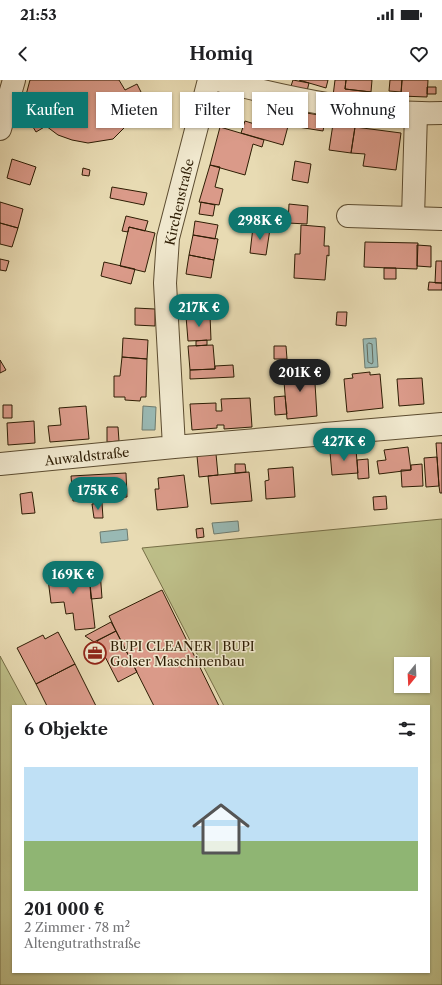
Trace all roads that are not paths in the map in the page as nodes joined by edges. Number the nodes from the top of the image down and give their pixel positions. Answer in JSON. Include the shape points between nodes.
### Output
{"nodes":[{"id":1,"x":14,"y":80,"type":"edge"},
{"id":2,"x":209,"y":80,"type":"edge"},
{"id":3,"x":218,"y":80,"type":"edge"},
{"id":4,"x":442,"y":112,"type":"edge"},
{"id":5,"x":416,"y":113,"type":"junction"},
{"id":6,"x":0,"y":128,"type":"edge"},
{"id":7,"x":348,"y":216,"type":"dead end"},
{"id":8,"x":413,"y":218,"type":"junction"},
{"id":9,"x":442,"y":219,"type":"edge"},
{"id":10,"x":442,"y":424,"type":"edge"},
{"id":11,"x":174,"y":447,"type":"junction"},
{"id":12,"x":0,"y":464,"type":"edge"}],
"edges":[{"from":1,"to":6,"type":"street"},
{"from":2,"to":11,"type":"street","name":"Kirchenstraße","via":[[168,238],[165,283]]},
{"from":3,"to":5,"type":"street","via":[[336,106]]},
{"from":4,"to":5,"type":"street"},
{"from":5,"to":8,"type":"street"},
{"from":7,"to":8,"type":"street"},
{"from":8,"to":9,"type":"street"},
{"from":10,"to":11,"type":"street","name":"Auwaldstraße"},
{"from":11,"to":12,"type":"street","name":"Auwaldstraße"}]}
